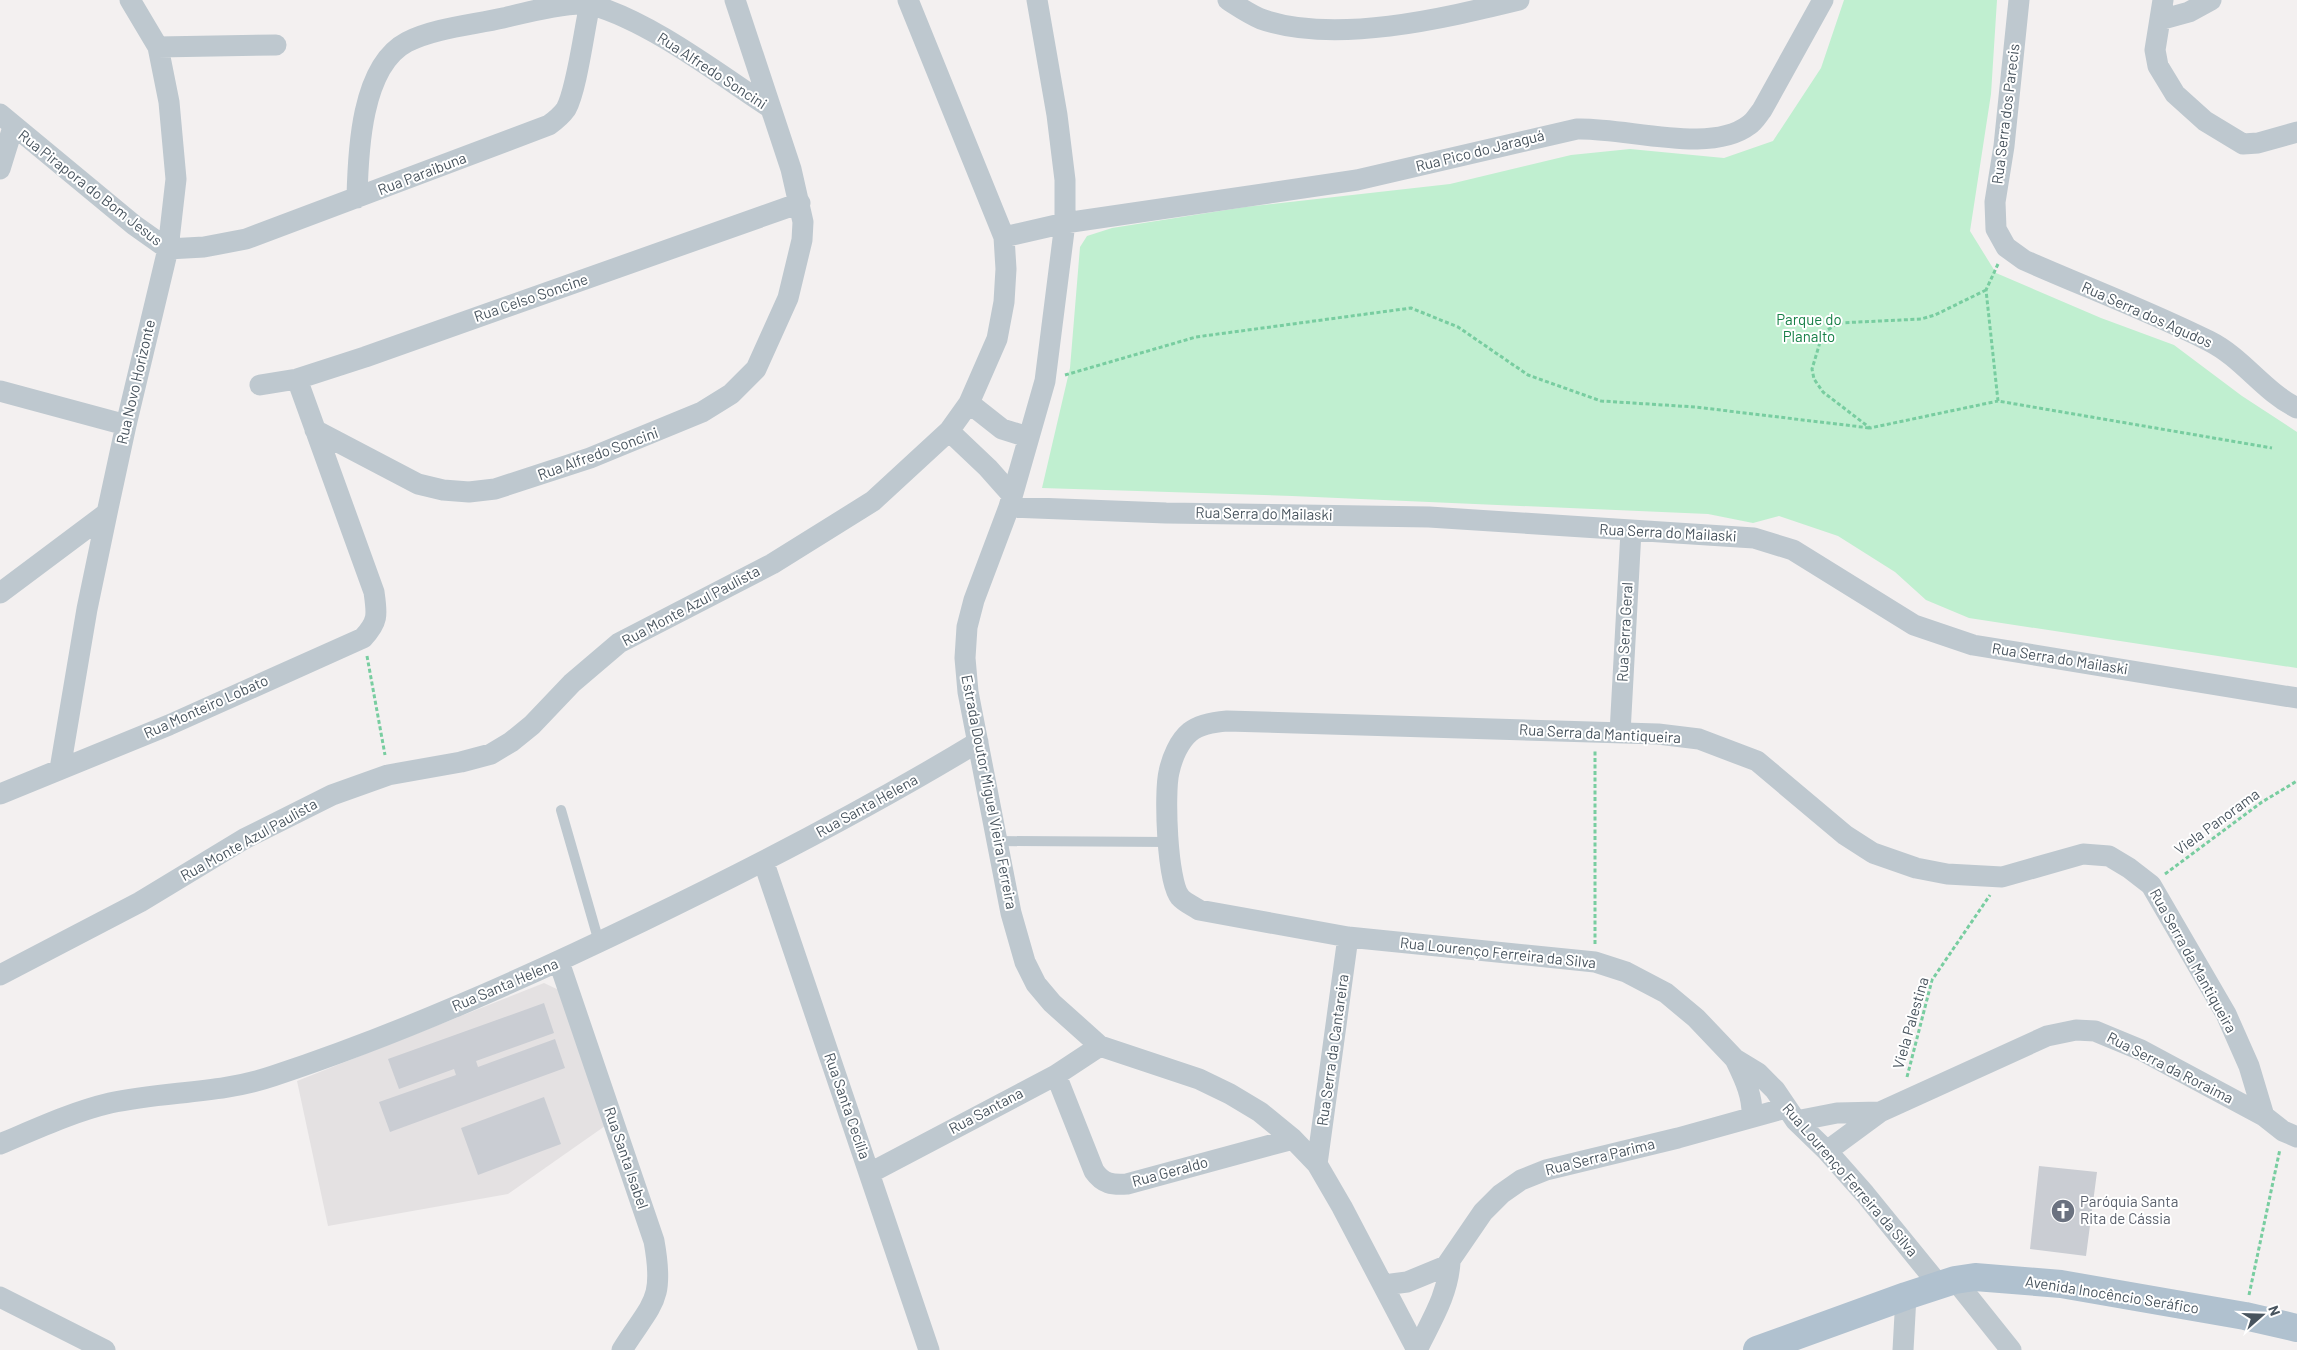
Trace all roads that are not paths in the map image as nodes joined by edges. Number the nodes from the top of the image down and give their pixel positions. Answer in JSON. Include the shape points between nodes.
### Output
{"nodes":[{"id":1,"x":130,"y":0,"type":"edge"},
{"id":2,"x":735,"y":0,"type":"edge"},
{"id":3,"x":908,"y":0,"type":"edge"},
{"id":4,"x":1037,"y":0,"type":"edge"},
{"id":5,"x":1228,"y":0,"type":"edge"},
{"id":6,"x":1520,"y":0,"type":"edge"},
{"id":7,"x":1823,"y":0,"type":"edge"},
{"id":8,"x":2019,"y":0,"type":"edge"},
{"id":9,"x":2211,"y":0,"type":"edge"},
{"id":10,"x":590,"y":4,"type":"junction"},
{"id":11,"x":2161,"y":10,"type":"edge"},
{"id":12,"x":276,"y":45,"type":"dead end"},
{"id":13,"x":158,"y":47,"type":"junction"},
{"id":14,"x":769,"y":107,"type":"junction"},
{"id":15,"x":7,"y":120,"type":"edge"},
{"id":16,"x":2297,"y":132,"type":"edge"},
{"id":17,"x":0,"y":169,"type":"edge"},
{"id":18,"x":358,"y":198,"type":"junction"},
{"id":19,"x":800,"y":203,"type":"junction"},
{"id":20,"x":1065,"y":223,"type":"junction"},
{"id":21,"x":1004,"y":237,"type":"junction"},
{"id":22,"x":2001,"y":238,"type":"joint"},
{"id":23,"x":168,"y":249,"type":"junction"},
{"id":24,"x":297,"y":379,"type":"junction"},
{"id":25,"x":260,"y":386,"type":"dead end"},
{"id":26,"x":0,"y":391,"type":"edge"},
{"id":27,"x":969,"y":403,"type":"junction"},
{"id":28,"x":2295,"y":405,"type":"edge"},
{"id":29,"x":126,"y":425,"type":"junction"},
{"id":30,"x":315,"y":430,"type":"junction"},
{"id":31,"x":949,"y":431,"type":"junction"},
{"id":32,"x":1028,"y":437,"type":"junction"},
{"id":33,"x":1010,"y":501,"type":"junction"},
{"id":34,"x":107,"y":513,"type":"junction"},
{"id":35,"x":1630,"y":531,"type":"junction"},
{"id":36,"x":0,"y":593,"type":"edge"},
{"id":37,"x":2297,"y":698,"type":"edge"},
{"id":38,"x":1190,"y":731,"type":"joint"},
{"id":39,"x":1620,"y":734,"type":"junction"},
{"id":40,"x":978,"y":742,"type":"junction"},
{"id":41,"x":60,"y":769,"type":"junction"},
{"id":42,"x":0,"y":794,"type":"edge"},
{"id":43,"x":561,"y":810,"type":"dead end"},
{"id":44,"x":996,"y":841,"type":"junction"},
{"id":45,"x":1168,"y":842,"type":"junction"},
{"id":46,"x":764,"y":862,"type":"junction"},
{"id":47,"x":1348,"y":937,"type":"junction"},
{"id":48,"x":599,"y":942,"type":"junction"},
{"id":49,"x":559,"y":962,"type":"junction"},
{"id":50,"x":0,"y":975,"type":"edge"},
{"id":51,"x":1100,"y":1046,"type":"junction"},
{"id":52,"x":1734,"y":1059,"type":"junction"},
{"id":53,"x":1056,"y":1075,"type":"junction"},
{"id":54,"x":1880,"y":1112,"type":"junction"},
{"id":55,"x":1791,"y":1114,"type":"junction"},
{"id":56,"x":2264,"y":1116,"type":"junction"},
{"id":57,"x":1752,"y":1117,"type":"junction"},
{"id":58,"x":2290,"y":1134,"type":"edge"},
{"id":59,"x":1293,"y":1139,"type":"junction"},
{"id":60,"x":0,"y":1144,"type":"edge"},
{"id":61,"x":1827,"y":1152,"type":"junction"},
{"id":62,"x":1317,"y":1164,"type":"junction"},
{"id":63,"x":870,"y":1173,"type":"junction"},
{"id":64,"x":1450,"y":1262,"type":"junction"},
{"id":65,"x":1947,"y":1283,"type":"junction"},
{"id":66,"x":1384,"y":1285,"type":"junction"},
{"id":67,"x":1906,"y":1296,"type":"junction"},
{"id":68,"x":0,"y":1297,"type":"edge"},
{"id":69,"x":2297,"y":1328,"type":"edge"},
{"id":70,"x":1771,"y":1348,"type":"edge"},
{"id":71,"x":104,"y":1350,"type":"edge"},
{"id":72,"x":622,"y":1350,"type":"edge"},
{"id":73,"x":929,"y":1350,"type":"edge"},
{"id":74,"x":1417,"y":1350,"type":"edge"},
{"id":75,"x":1903,"y":1350,"type":"edge"},
{"id":76,"x":2011,"y":1350,"type":"edge"}],
"edges":[{"from":1,"to":13,"type":"street","name":"Rua Novo Horizonte"},
{"from":2,"to":14,"type":"street"},
{"from":3,"to":21,"type":"street","name":"Rua Monte Azul Paulista"},
{"from":4,"to":20,"type":"street","name":"Estrada Doutor Miguel Vieira Ferreira","via":[[1057,115],[1065,180]]},
{"from":5,"to":6,"type":"street","via":[[1262,19],[1312,29],[1417,23]]},
{"from":7,"to":20,"type":"street","name":"Rua Pico do Jaraguá","via":[[1762,110],[1750,125],[1714,139],[1686,139],[1601,128],[1577,129],[1357,180]]},
{"from":8,"to":22,"type":"street","name":"Rua Serra dos Parecis","via":[[1995,202]]},
{"from":9,"to":11,"type":"street","via":[[2190,12]]},
{"from":10,"to":14,"type":"street","name":"Rua Alfredo Soncini","via":[[623,16],[655,34]]},
{"from":10,"to":18,"type":"street","name":"Rua Paraibuna","via":[[571,94],[559,118],[538,130]]},
{"from":10,"to":18,"type":"street","name":"Rua Alfredo Soncini","via":[[562,5],[444,31],[409,41],[386,58],[370,98],[358,154]]},
{"from":11,"to":16,"type":"street","via":[[2155,50],[2158,66],[2175,94],[2205,121],[2244,144],[2266,142]]},
{"from":12,"to":13,"type":"street"},
{"from":13,"to":23,"type":"street","name":"Rua Novo Horizonte","via":[[169,102],[176,179]]},
{"from":14,"to":19,"type":"street","name":"Rua Alfredo Soncini"},
{"from":15,"to":17,"type":"street"},
{"from":15,"to":23,"type":"street","name":"Rua Pirapora do Bom Jesus","via":[[134,225]]},
{"from":18,"to":23,"type":"street","name":"Rua Paraibuna","via":[[246,239],[204,247]]},
{"from":19,"to":24,"type":"street","name":"Rua Celso Soncine"},
{"from":19,"to":30,"type":"street","name":"Rua Alfredo Soncini","via":[[804,222],[802,240],[788,298],[771,340],[756,369],[731,394],[702,412],[540,476],[496,489],[469,492],[418,484]]},
{"from":20,"to":21,"type":"street","name":"Rua Pico do Jaraguá"},
{"from":20,"to":32,"type":"street","name":"Estrada Doutor Miguel Vieira Ferreira","via":[[1045,380]]},
{"from":21,"to":27,"type":"street","name":"Rua Monte Azul Paulista","via":[[1004,302],[997,339]]},
{"from":22,"to":28,"type":"street","name":"Rua Serra dos Agudos","via":[[2024,260],[2209,341],[2238,361],[2274,394]]},
{"from":23,"to":29,"type":"street","name":"Rua Novo Horizonte"},
{"from":24,"to":25,"type":"street","name":"Rua Celso Soncine"},
{"from":24,"to":30,"type":"street"},
{"from":26,"to":29,"type":"street"},
{"from":27,"to":31,"type":"street","name":"Rua Monte Azul Paulista"},
{"from":27,"to":32,"type":"street","via":[[1002,429]]},
{"from":29,"to":34,"type":"street","name":"Rua Novo Horizonte"},
{"from":30,"to":41,"type":"street","name":"Rua Monteiro Lobato","via":[[374,592],[377,611],[374,626],[363,638],[169,725]]},
{"from":31,"to":33,"type":"street","via":[[988,468]]},
{"from":31,"to":50,"type":"street","name":"Rua Monte Azul Paulista","via":[[873,501],[772,564],[619,642],[572,683],[532,725],[491,754],[388,775],[295,811],[140,902]]},
{"from":32,"to":33,"type":"street","name":"Estrada Doutor Miguel Vieira Ferreira"},
{"from":33,"to":35,"type":"street","name":"Rua Serra do Mailaski","via":[[1166,513],[1429,517]]},
{"from":33,"to":40,"type":"street","name":"Estrada Doutor Miguel Vieira Ferreira","via":[[967,627],[968,692]]},
{"from":34,"to":36,"type":"street"},
{"from":34,"to":41,"type":"street","name":"Rua Novo Horizonte"},
{"from":35,"to":37,"type":"street","name":"Rua Serra do Mailaski","via":[[1754,538],[1793,550],[1914,625],[1973,645]]},
{"from":35,"to":39,"type":"street","name":"Rua Serra Geral"},
{"from":38,"to":39,"type":"street","name":"Rua Serra da Mantiqueira","via":[[1227,720]]},
{"from":38,"to":45,"type":"street","name":"Rua Lourenço Ferreira da Silva","via":[[1178,747],[1168,773]]},
{"from":39,"to":56,"type":"street","name":"Rua Serra da Mantiqueira","via":[[1658,734],[1699,740],[1757,761],[1845,835],[1873,853],[1916,868],[1947,874],[2002,877],[2083,854],[2110,856],[2151,884],[2226,1014],[2250,1066]]},
{"from":40,"to":44,"type":"street","name":"Estrada Doutor Miguel Vieira Ferreira"},
{"from":40,"to":46,"type":"street","name":"Rua Santa Helena"},
{"from":41,"to":42,"type":"street","name":"Rua Monteiro Lobato"},
{"from":43,"to":48,"type":"lane"},
{"from":44,"to":45,"type":"lane"},
{"from":44,"to":51,"type":"street","name":"Estrada Doutor Miguel Vieira Ferreira","via":[[1025,962],[1052,1002]]},
{"from":45,"to":47,"type":"street","name":"Rua Lourenço Ferreira da Silva","via":[[1171,879],[1180,898],[1199,910]]},
{"from":46,"to":48,"type":"street","name":"Rua Santa Helena"},
{"from":46,"to":63,"type":"street","name":"Rua Santa Cecília"},
{"from":47,"to":52,"type":"street","name":"Rua Lourenço Ferreira da Silva","via":[[1595,962],[1626,972],[1666,993],[1696,1018]]},
{"from":47,"to":62,"type":"street","name":"Rua Serra da Cantareira"},
{"from":48,"to":49,"type":"street","name":"Rua Santa Helena"},
{"from":49,"to":60,"type":"street","name":"Rua Santa Helena","via":[[447,1010],[248,1085],[110,1103]]},
{"from":49,"to":72,"type":"street","name":"Rua Santa Isabel","via":[[654,1241],[659,1269],[657,1294],[649,1313]]},
{"from":51,"to":53,"type":"street","name":"Rua Santana"},
{"from":51,"to":59,"type":"street","name":"Estrada Doutor Miguel Vieira Ferreira","via":[[1199,1079],[1260,1112]]},
{"from":52,"to":55,"type":"street","name":"Rua Lourenço Ferreira da Silva","via":[[1758,1073],[1775,1090]]},
{"from":52,"to":57,"type":"street","name":"Rua Lourenço Ferreira da Silva","via":[[1748,1087],[1753,1104]]},
{"from":53,"to":59,"type":"street","name":"Rua Geraldo","via":[[1094,1171],[1101,1181],[1114,1185]]},
{"from":53,"to":63,"type":"street","name":"Rua Santana"},
{"from":54,"to":55,"type":"street","name":"Rua Serra da Roraima"},
{"from":54,"to":56,"type":"street","name":"Rua Serra da Roraima","via":[[2047,1036],[2076,1030],[2095,1031],[2141,1050]]},
{"from":54,"to":61,"type":"street","name":"Rua Serra da Roraima"},
{"from":55,"to":57,"type":"street","name":"Rua Serra Parima"},
{"from":55,"to":61,"type":"street","name":"Rua Lourenço Ferreira da Silva"},
{"from":56,"to":58,"type":"street","name":"Rua Serra da Roraima"},
{"from":57,"to":64,"type":"street","name":"Rua Serra Parima","via":[[1546,1170],[1521,1180],[1483,1212]]},
{"from":59,"to":62,"type":"street","name":"Estrada Doutor Miguel Vieira Ferreira"},
{"from":61,"to":65,"type":"street","name":"Rua Lourenço Ferreira da Silva"},
{"from":62,"to":66,"type":"street","name":"Estrada Doutor Miguel Vieira Ferreira"},
{"from":63,"to":73,"type":"street","name":"Rua Santa Cecília"},
{"from":64,"to":66,"type":"street","name":"Rua Serra Parima","via":[[1423,1277]]},
{"from":64,"to":74,"type":"street","name":"Rua Serra Parima","via":[[1444,1296]]},
{"from":65,"to":67,"type":"main road","name":"Avenida Inocêncio Seráfico"},
{"from":65,"to":69,"type":"main road","name":"Avenida Inocêncio Seráfico","via":[[1975,1277],[2061,1284]]},
{"from":65,"to":76,"type":"street","name":"Rua Lourenço Ferreira da Silva"},
{"from":66,"to":74,"type":"street","name":"Estrada Doutor Miguel Vieira Ferreira"},
{"from":67,"to":70,"type":"main road","name":"Avenida Inocêncio Seráfico"},
{"from":67,"to":75,"type":"street"},
{"from":68,"to":71,"type":"street"}]}
